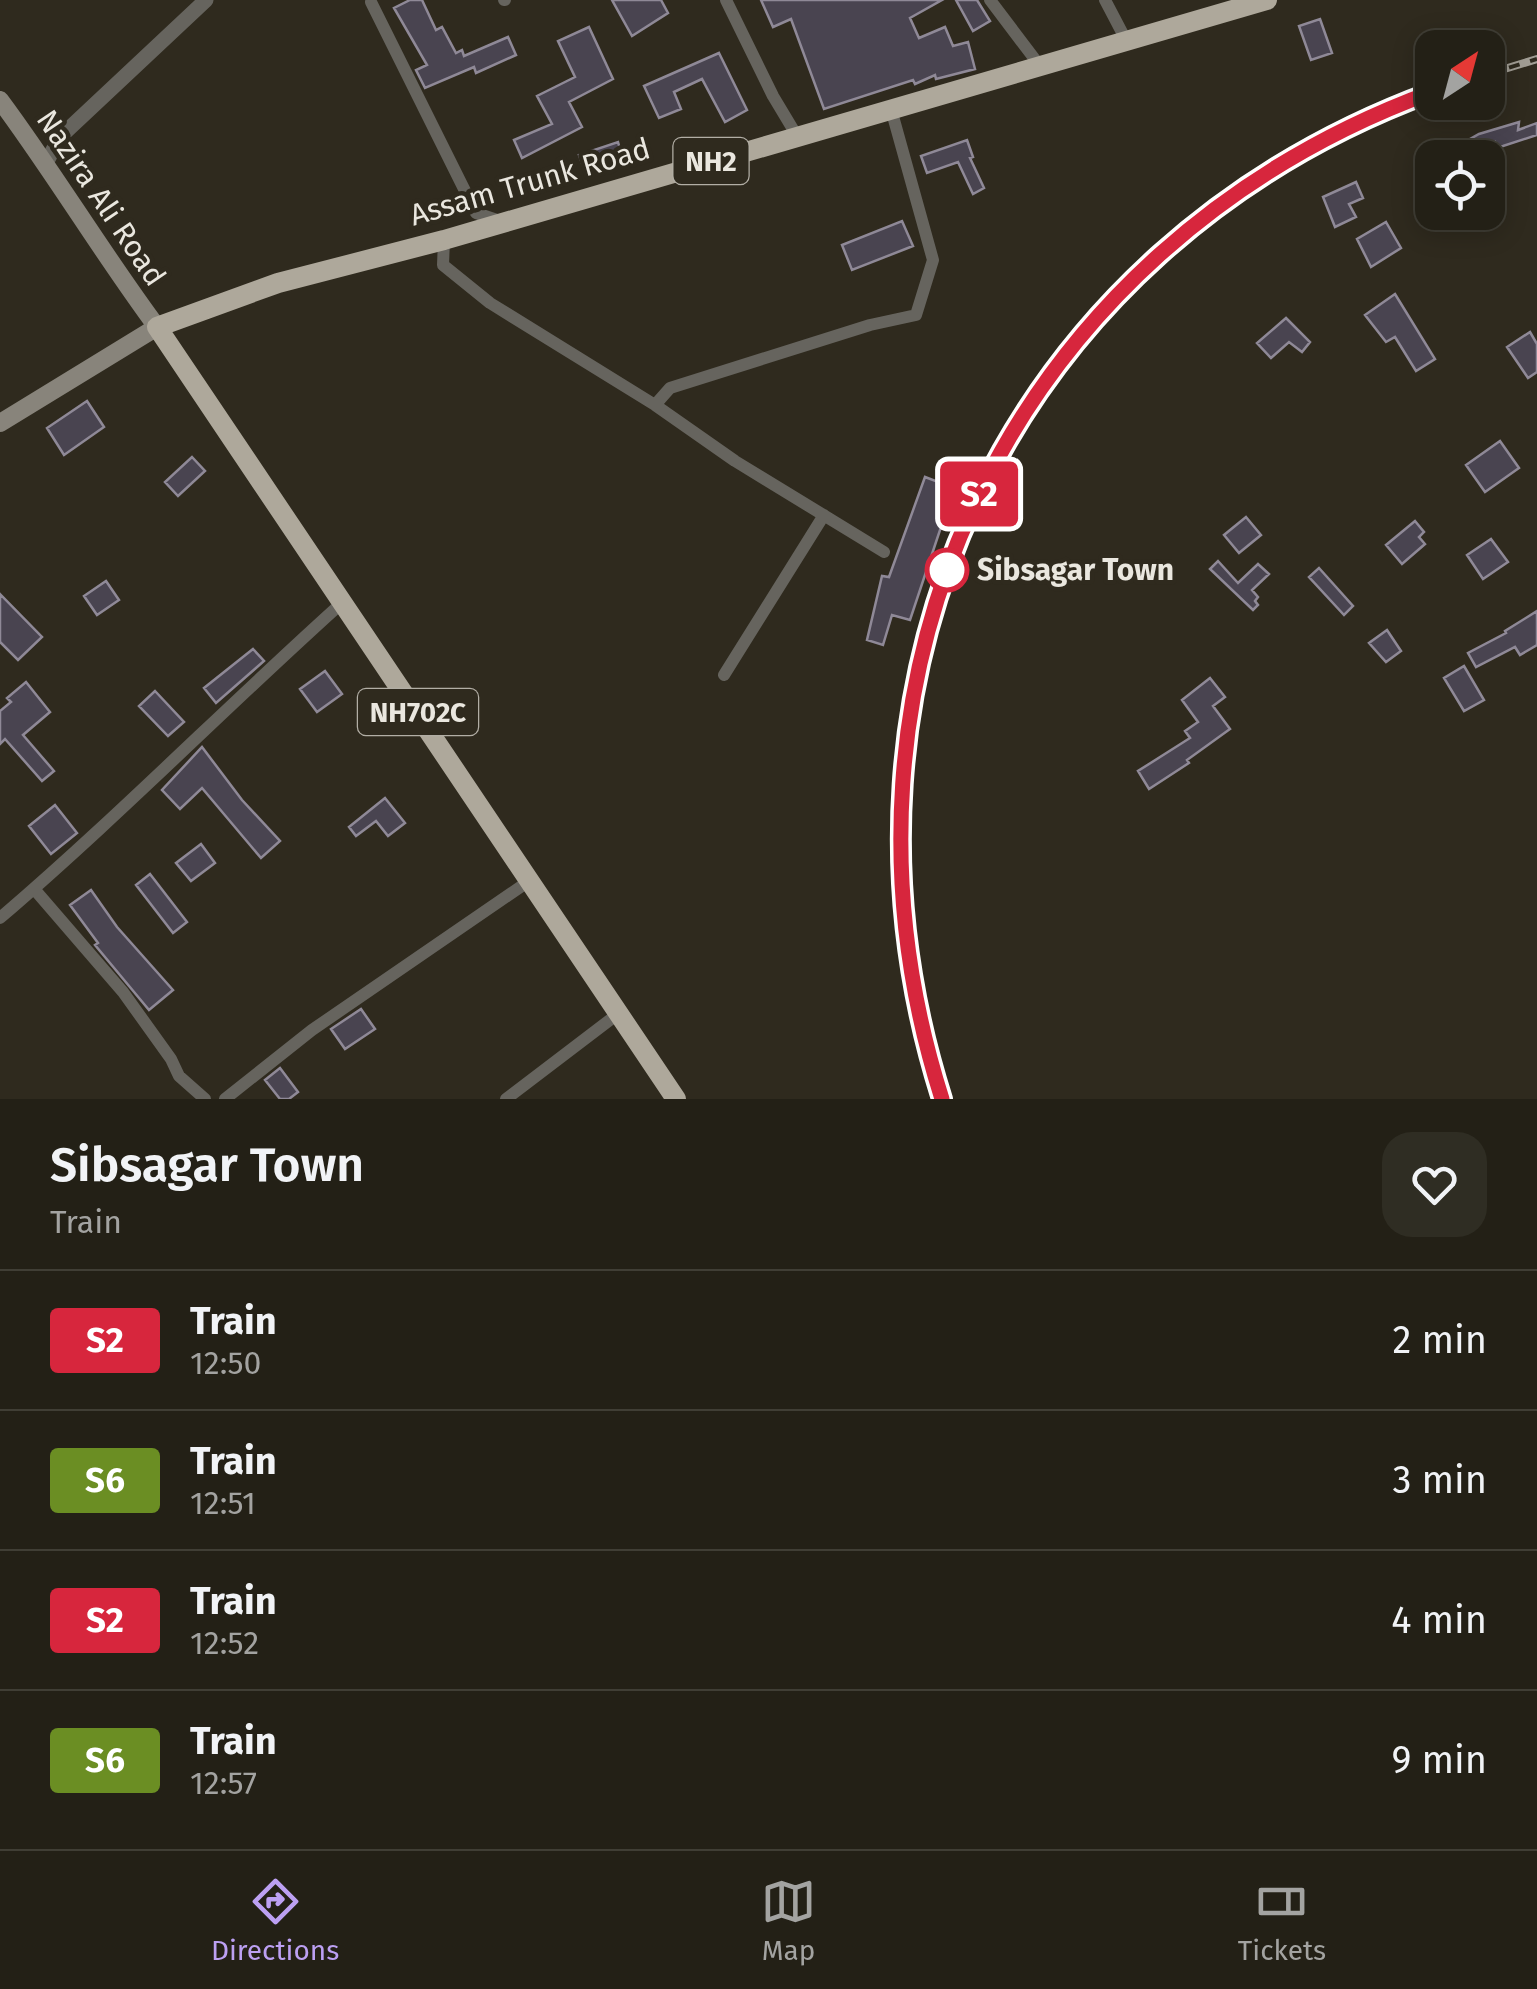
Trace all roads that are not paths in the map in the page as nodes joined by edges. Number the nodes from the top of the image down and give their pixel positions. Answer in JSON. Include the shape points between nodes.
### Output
{"nodes":[{"id":1,"x":206,"y":0,"type":"edge"},
{"id":2,"x":726,"y":0,"type":"edge"},
{"id":3,"x":990,"y":0,"type":"edge"},
{"id":4,"x":1105,"y":0,"type":"edge"},
{"id":5,"x":1267,"y":0,"type":"edge"},
{"id":6,"x":371,"y":2,"type":"edge"},
{"id":7,"x":1237,"y":4,"type":"edge"},
{"id":8,"x":1126,"y":40,"type":"junction"},
{"id":9,"x":1040,"y":66,"type":"junction"},
{"id":10,"x":0,"y":100,"type":"edge"},
{"id":11,"x":891,"y":109,"type":"junction"},
{"id":12,"x":797,"y":136,"type":"junction"},
{"id":13,"x":46,"y":163,"type":"junction"},
{"id":14,"x":500,"y":221,"type":"junction"},
{"id":15,"x":444,"y":240,"type":"junction"},
{"id":16,"x":158,"y":328,"type":"junction"},
{"id":17,"x":654,"y":406,"type":"junction"},
{"id":18,"x":0,"y":423,"type":"edge"},
{"id":19,"x":824,"y":515,"type":"junction"},
{"id":20,"x":884,"y":552,"type":"dead end"},
{"id":21,"x":344,"y":601,"type":"junction"},
{"id":22,"x":724,"y":675,"type":"dead end"},
{"id":23,"x":529,"y":881,"type":"junction"},
{"id":24,"x":35,"y":890,"type":"junction"},
{"id":25,"x":0,"y":918,"type":"edge"},
{"id":26,"x":619,"y":1014,"type":"junction"},
{"id":27,"x":205,"y":1099,"type":"edge"},
{"id":28,"x":225,"y":1099,"type":"edge"},
{"id":29,"x":506,"y":1099,"type":"edge"},
{"id":30,"x":676,"y":1099,"type":"edge"}],
"edges":[{"from":1,"to":13,"type":"street","via":[[60,137]]},
{"from":2,"to":12,"type":"street"},
{"from":3,"to":9,"type":"street"},
{"from":4,"to":8,"type":"street"},
{"from":5,"to":7,"type":"highway","name":"Assam Trunk Road","number":"NH2"},
{"from":6,"to":14,"type":"street","via":[[476,213]]},
{"from":7,"to":8,"type":"highway","name":"Assam Trunk Road","number":"NH2"},
{"from":8,"to":9,"type":"highway","name":"Assam Trunk Road","number":"NH2"},
{"from":9,"to":11,"type":"highway","name":"Assam Trunk Road","number":"NH2"},
{"from":10,"to":13,"type":"main road","name":"Nazira Ali Road"},
{"from":11,"to":12,"type":"highway","name":"Assam Trunk Road","number":"NH2"},
{"from":11,"to":17,"type":"street","via":[[934,260],[916,315],[670,388]]},
{"from":12,"to":14,"type":"highway","name":"Assam Trunk Road","number":"NH2"},
{"from":13,"to":16,"type":"main road","name":"Nazira Ali Road"},
{"from":14,"to":15,"type":"highway","name":"Assam Trunk Road","number":"NH2"},
{"from":15,"to":16,"type":"highway","name":"Assam Trunk Road","number":"NH2","via":[[278,283]]},
{"from":15,"to":17,"type":"street","via":[[443,265],[490,303]]},
{"from":16,"to":18,"type":"main road"},
{"from":16,"to":21,"type":"highway","number":"NH702C"},
{"from":17,"to":19,"type":"street"},
{"from":19,"to":20,"type":"street"},
{"from":19,"to":22,"type":"street"},
{"from":21,"to":23,"type":"highway","number":"NH702C"},
{"from":21,"to":24,"type":"street"},
{"from":23,"to":26,"type":"highway","number":"NH702C"},
{"from":23,"to":28,"type":"street","via":[[312,1030]]},
{"from":24,"to":25,"type":"street"},
{"from":24,"to":27,"type":"street","via":[[122,992],[178,1076]]},
{"from":26,"to":29,"type":"street"},
{"from":26,"to":30,"type":"highway","number":"NH702C"}]}
